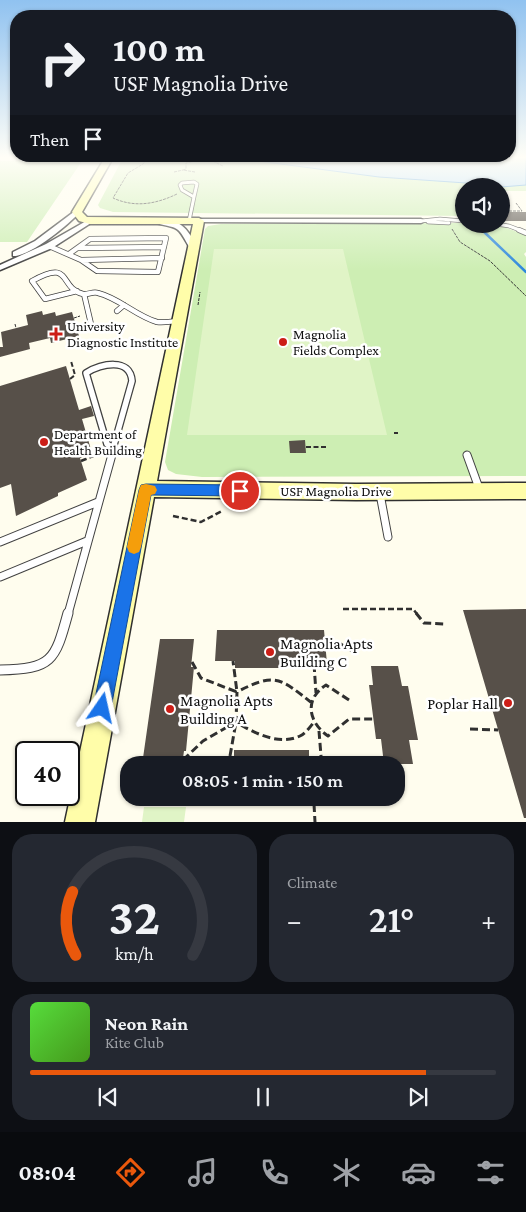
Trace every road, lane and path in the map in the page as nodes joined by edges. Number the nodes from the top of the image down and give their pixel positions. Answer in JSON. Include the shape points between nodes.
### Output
{"nodes":[{"id":1,"x":93,"y":194,"type":"edge"},
{"id":2,"x":115,"y":194,"type":"edge"},
{"id":3,"x":176,"y":194,"type":"edge"},
{"id":4,"x":190,"y":194,"type":"edge"},
{"id":5,"x":196,"y":194,"type":"edge"},
{"id":6,"x":195,"y":198,"type":"junction"},
{"id":7,"x":516,"y":203,"type":"dead end"},
{"id":8,"x":510,"y":211,"type":"edge"},
{"id":9,"x":83,"y":217,"type":"junction"},
{"id":10,"x":140,"y":221,"type":"junction"},
{"id":11,"x":194,"y":221,"type":"junction"},
{"id":12,"x":421,"y":221,"type":"junction"},
{"id":13,"x":455,"y":221,"type":"edge"},
{"id":14,"x":455,"y":221,"type":"edge"},
{"id":15,"x":448,"y":223,"type":"junction"},
{"id":16,"x":510,"y":226,"type":"edge"},
{"id":17,"x":526,"y":233,"type":"edge"},
{"id":18,"x":38,"y":242,"type":"junction"},
{"id":19,"x":49,"y":246,"type":"junction"},
{"id":20,"x":164,"y":247,"type":"junction"},
{"id":21,"x":79,"y":248,"type":"junction"},
{"id":22,"x":194,"y":248,"type":"junction"},
{"id":23,"x":69,"y":254,"type":"junction"},
{"id":24,"x":162,"y":258,"type":"junction"},
{"id":25,"x":0,"y":260,"type":"edge"},
{"id":26,"x":80,"y":260,"type":"junction"},
{"id":27,"x":0,"y":268,"type":"edge"},
{"id":28,"x":77,"y":291,"type":"junction"},
{"id":29,"x":200,"y":292,"type":"dead end"},
{"id":30,"x":84,"y":294,"type":"junction"},
{"id":31,"x":526,"y":296,"type":"edge"},
{"id":32,"x":124,"y":305,"type":"junction"},
{"id":33,"x":198,"y":305,"type":"dead end"},
{"id":34,"x":117,"y":311,"type":"dead end"},
{"id":35,"x":83,"y":315,"type":"dead end"},
{"id":36,"x":74,"y":318,"type":"dead end"},
{"id":37,"x":180,"y":321,"type":"junction"},
{"id":38,"x":15,"y":324,"type":"dead end"},
{"id":39,"x":92,"y":324,"type":"dead end"},
{"id":40,"x":16,"y":328,"type":"dead end"},
{"id":41,"x":71,"y":361,"type":"dead end"},
{"id":42,"x":70,"y":379,"type":"dead end"},
{"id":43,"x":306,"y":447,"type":"dead end"},
{"id":44,"x":326,"y":447,"type":"dead end"},
{"id":45,"x":113,"y":448,"type":"junction"},
{"id":46,"x":103,"y":452,"type":"dead end"},
{"id":47,"x":467,"y":455,"type":"dead end"},
{"id":48,"x":81,"y":462,"type":"dead end"},
{"id":49,"x":146,"y":490,"type":"junction"},
{"id":50,"x":526,"y":491,"type":"edge"},
{"id":51,"x":380,"y":492,"type":"junction"},
{"id":52,"x":480,"y":492,"type":"junction"},
{"id":53,"x":98,"y":502,"type":"junction"},
{"id":54,"x":222,"y":511,"type":"dead end"},
{"id":55,"x":173,"y":516,"type":"dead end"},
{"id":56,"x":388,"y":537,"type":"dead end"},
{"id":57,"x":87,"y":541,"type":"junction"},
{"id":58,"x":0,"y":542,"type":"edge"},
{"id":59,"x":0,"y":577,"type":"edge"},
{"id":60,"x":343,"y":609,"type":"dead end"},
{"id":61,"x":444,"y":624,"type":"dead end"},
{"id":62,"x":325,"y":643,"type":"dead end"},
{"id":63,"x":357,"y":654,"type":"dead end"},
{"id":64,"x":233,"y":661,"type":"dead end"},
{"id":65,"x":192,"y":662,"type":"dead end"},
{"id":66,"x":314,"y":664,"type":"dead end"},
{"id":67,"x":0,"y":670,"type":"edge"},
{"id":68,"x":237,"y":692,"type":"junction"},
{"id":69,"x":316,"y":693,"type":"junction"},
{"id":70,"x":349,"y":700,"type":"dead end"},
{"id":71,"x":312,"y":703,"type":"junction"},
{"id":72,"x":374,"y":719,"type":"dead end"},
{"id":73,"x":236,"y":722,"type":"junction"},
{"id":74,"x":314,"y":722,"type":"junction"},
{"id":75,"x":470,"y":729,"type":"dead end"},
{"id":76,"x":319,"y":730,"type":"junction"},
{"id":77,"x":498,"y":730,"type":"dead end"},
{"id":78,"x":187,"y":756,"type":"edge"},
{"id":79,"x":230,"y":756,"type":"dead end"},
{"id":80,"x":321,"y":756,"type":"dead end"},
{"id":81,"x":314,"y":806,"type":"edge"},
{"id":82,"x":80,"y":822,"type":"edge"},
{"id":83,"x":315,"y":822,"type":"edge"}],
"edges":[{"from":1,"to":9,"type":"street"},
{"from":2,"to":3,"type":"path","via":[[113,198],[125,203],[154,204]]},
{"from":4,"to":6,"type":"lane"},
{"from":5,"to":6,"type":"lane"},
{"from":6,"to":11,"type":"lane"},
{"from":7,"to":8,"type":"path","via":[[522,211]]},
{"from":9,"to":10,"type":"street"},
{"from":9,"to":18,"type":"street","via":[[50,232]]},
{"from":9,"to":19,"type":"street"},
{"from":10,"to":11,"type":"street"},
{"from":10,"to":22,"type":"street","via":[[184,228]]},
{"from":11,"to":12,"type":"street"},
{"from":11,"to":22,"type":"street"},
{"from":12,"to":13,"type":"lane"},
{"from":12,"to":15,"type":"lane"},
{"from":14,"to":15,"type":"lane"},
{"from":15,"to":31,"type":"path","via":[[460,242],[490,261]]},
{"from":16,"to":17,"type":"lane"},
{"from":18,"to":19,"type":"street"},
{"from":18,"to":25,"type":"street"},
{"from":19,"to":23,"type":"lane"},
{"from":19,"to":27,"type":"street"},
{"from":20,"to":21,"type":"lane"},
{"from":20,"to":21,"type":"lane","via":[[166,238],[90,239]]},
{"from":20,"to":24,"type":"lane"},
{"from":21,"to":23,"type":"lane"},
{"from":22,"to":37,"type":"street"},
{"from":23,"to":26,"type":"lane"},
{"from":24,"to":26,"type":"lane"},
{"from":24,"to":26,"type":"lane","via":[[158,272],[97,271]]},
{"from":28,"to":28,"type":"lane","via":[[64,276],[54,272],[32,281],[45,299]]},
{"from":28,"to":30,"type":"lane"},
{"from":29,"to":33,"type":"path"},
{"from":30,"to":32,"type":"lane","via":[[97,292]]},
{"from":30,"to":39,"type":"lane"},
{"from":32,"to":34,"type":"lane"},
{"from":32,"to":37,"type":"lane","via":[[158,322]]},
{"from":35,"to":36,"type":"path"},
{"from":37,"to":49,"type":"street"},
{"from":38,"to":40,"type":"path"},
{"from":41,"to":42,"type":"path","via":[[75,375]]},
{"from":43,"to":44,"type":"path"},
{"from":45,"to":45,"type":"lane","via":[[133,377],[129,370],[111,364],[98,366],[86,373],[107,444]]},
{"from":45,"to":53,"type":"lane"},
{"from":46,"to":48,"type":"path"},
{"from":47,"to":52,"type":"lane"},
{"from":49,"to":51,"type":"street","name":"USF Magnolia Drive"},
{"from":49,"to":82,"type":"street"},
{"from":50,"to":52,"type":"street","name":"USF Magnolia Drive"},
{"from":51,"to":52,"type":"street","name":"USF Magnolia Drive"},
{"from":51,"to":56,"type":"lane"},
{"from":53,"to":57,"type":"lane"},
{"from":53,"to":58,"type":"lane"},
{"from":54,"to":55,"type":"path","via":[[201,522]]},
{"from":57,"to":59,"type":"lane"},
{"from":57,"to":67,"type":"lane","via":[[56,651],[47,663],[35,669]]},
{"from":60,"to":61,"type":"path","via":[[413,609],[424,623]]},
{"from":62,"to":63,"type":"path","via":[[339,643]]},
{"from":64,"to":68,"type":"path"},
{"from":65,"to":68,"type":"path","via":[[201,678]]},
{"from":66,"to":69,"type":"path"},
{"from":68,"to":71,"type":"path","via":[[258,680],[269,678],[281,680]]},
{"from":68,"to":73,"type":"path"},
{"from":69,"to":70,"type":"path","via":[[326,685]]},
{"from":69,"to":71,"type":"path"},
{"from":71,"to":74,"type":"path"},
{"from":72,"to":76,"type":"path","via":[[349,719],[328,736]]},
{"from":73,"to":74,"type":"path","via":[[253,733],[283,739],[301,736]]},
{"from":73,"to":78,"type":"path","via":[[203,741]]},
{"from":73,"to":79,"type":"path"},
{"from":74,"to":76,"type":"path"},
{"from":75,"to":77,"type":"path"},
{"from":76,"to":80,"type":"path"},
{"from":81,"to":83,"type":"path"}]}
